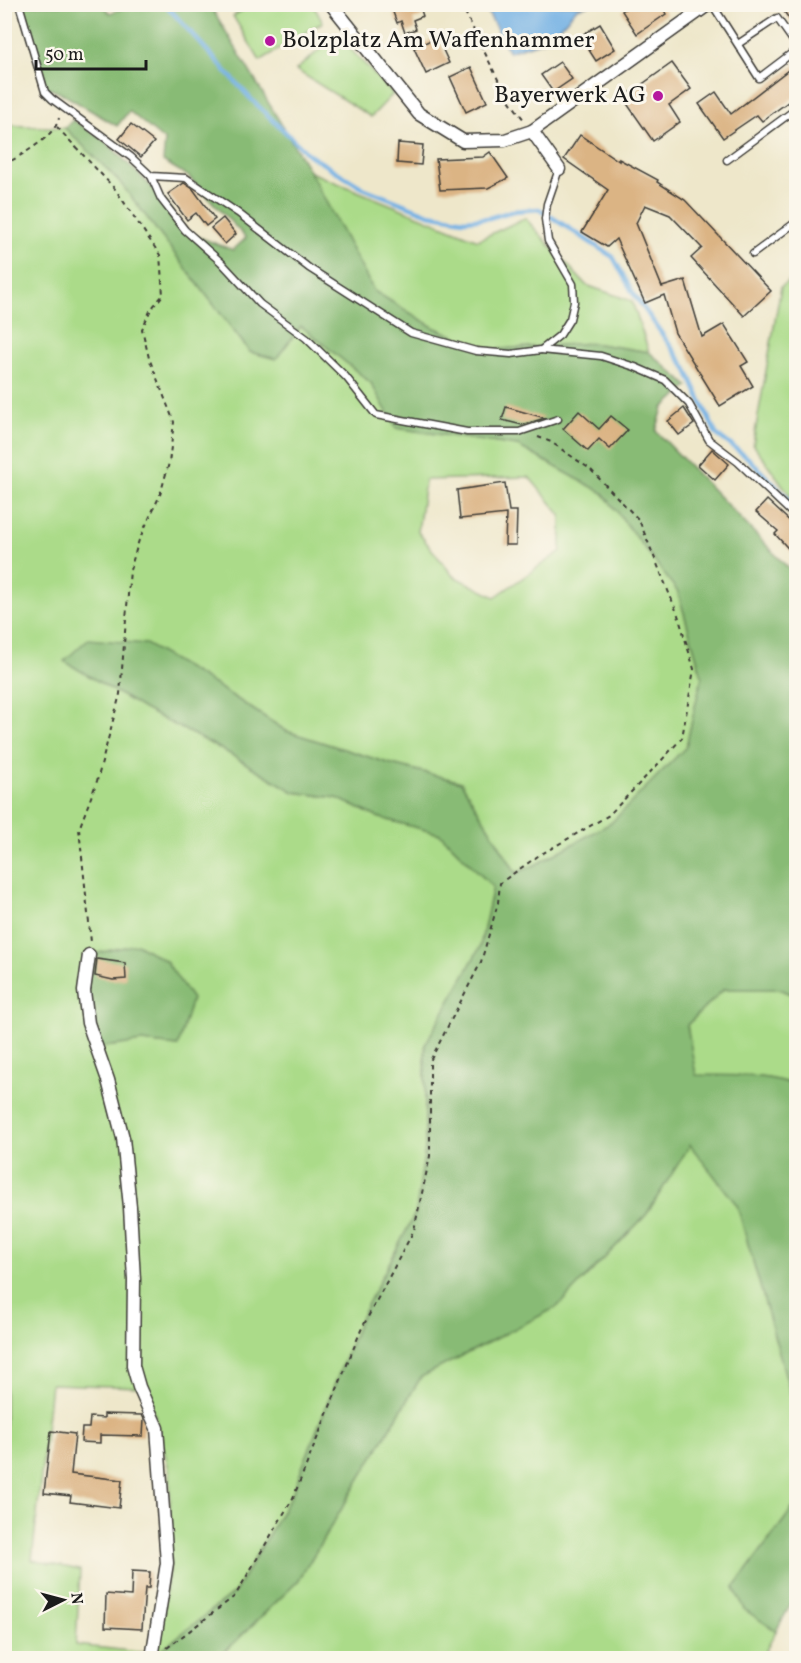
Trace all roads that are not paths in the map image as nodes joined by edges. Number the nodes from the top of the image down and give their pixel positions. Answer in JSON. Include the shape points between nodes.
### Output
{"nodes":[{"id":1,"x":19,"y":4,"type":"edge"},
{"id":2,"x":331,"y":4,"type":"edge"},
{"id":3,"x":711,"y":4,"type":"edge"},
{"id":4,"x":738,"y":44,"type":"junction"},
{"id":5,"x":796,"y":45,"type":"edge"},
{"id":6,"x":796,"y":50,"type":"edge"},
{"id":7,"x":796,"y":109,"type":"edge"},
{"id":8,"x":532,"y":131,"type":"junction"},
{"id":9,"x":728,"y":160,"type":"dead end"},
{"id":10,"x":559,"y":169,"type":"joint"},
{"id":11,"x":151,"y":176,"type":"junction"},
{"id":12,"x":796,"y":222,"type":"edge"},
{"id":13,"x":753,"y":254,"type":"dead end"},
{"id":14,"x":541,"y":350,"type":"junction"},
{"id":15,"x":558,"y":420,"type":"dead end"},
{"id":16,"x":796,"y":518,"type":"edge"},
{"id":17,"x":90,"y":955,"type":"road end"},
{"id":18,"x":156,"y":1653,"type":"edge"}],
"edges":[{"from":1,"to":11,"type":"lane","via":[[45,92],[132,157]]},
{"from":2,"to":8,"type":"street","via":[[419,114],[463,141],[505,140]]},
{"from":3,"to":4,"type":"lane"},
{"from":3,"to":8,"type":"street"},
{"from":4,"to":5,"type":"lane","via":[[777,18]]},
{"from":4,"to":6,"type":"lane","via":[[759,78]]},
{"from":7,"to":9,"type":"lane"},
{"from":8,"to":10,"type":"street"},
{"from":10,"to":14,"type":"lane","via":[[547,204],[548,241],[573,284],[574,302],[560,335]]},
{"from":11,"to":14,"type":"lane","via":[[186,178],[309,268],[411,333],[476,351],[511,354]]},
{"from":11,"to":15,"type":"lane","via":[[161,199],[185,230],[260,304],[306,338],[346,377],[376,416],[467,432],[523,431]]},
{"from":12,"to":13,"type":"lane"},
{"from":14,"to":16,"type":"lane","via":[[601,356],[665,380],[689,404],[709,440]]},
{"from":17,"to":18,"type":"street","via":[[84,991],[88,1023],[123,1138],[134,1280],[133,1366],[157,1428],[167,1563]]}]}
